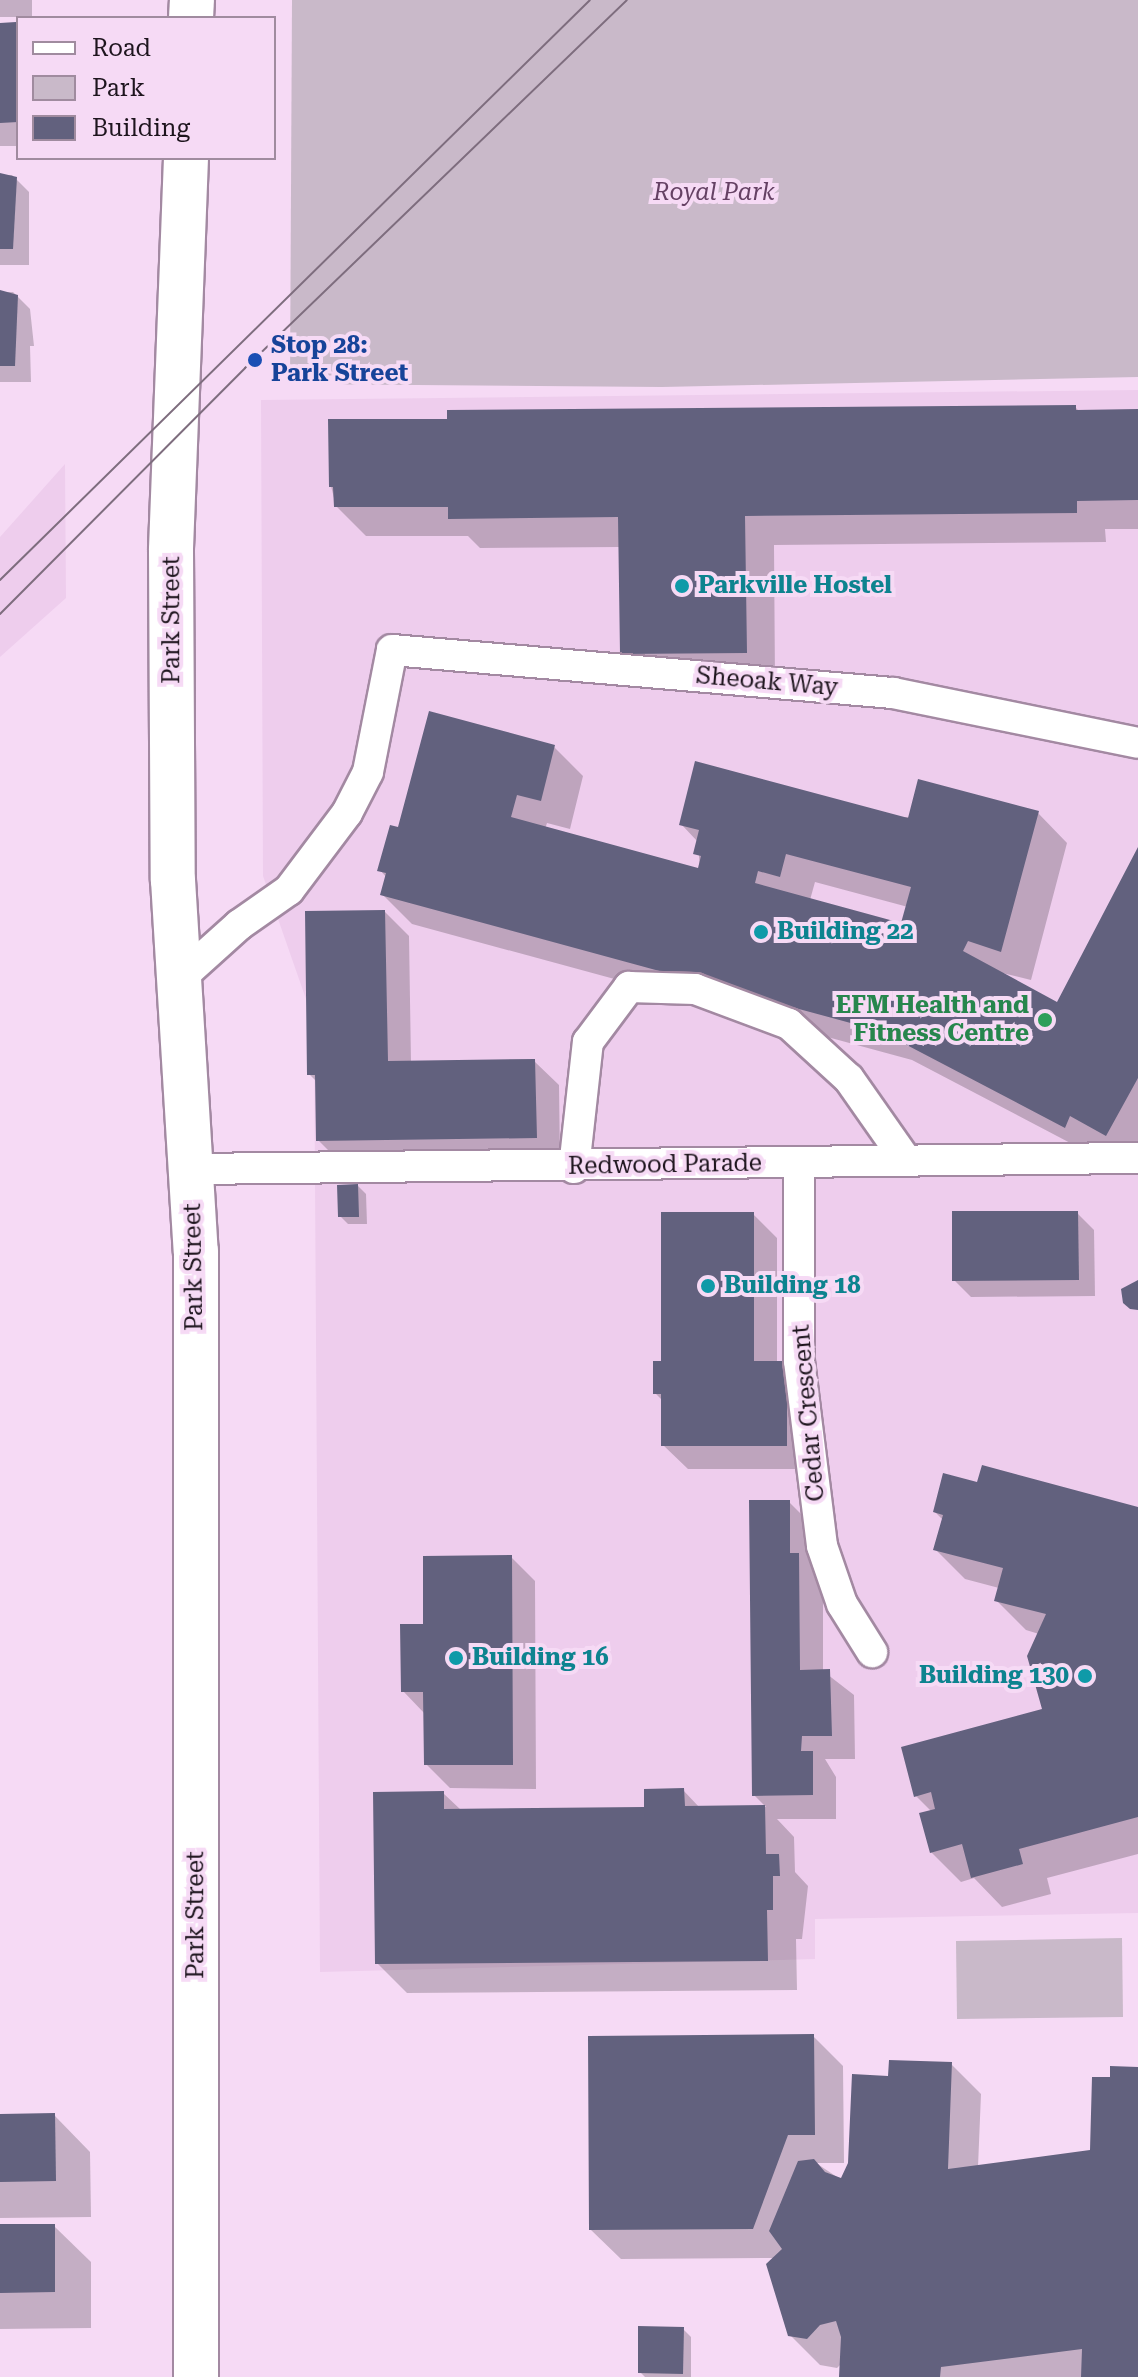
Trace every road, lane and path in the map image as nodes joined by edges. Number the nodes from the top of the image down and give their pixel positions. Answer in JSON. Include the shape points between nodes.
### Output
{"nodes":[{"id":1,"x":186,"y":160,"type":"edge"},
{"id":2,"x":1138,"y":743,"type":"edge"},
{"id":3,"x":179,"y":979,"type":"junction"},
{"id":4,"x":1138,"y":1158,"type":"edge"},
{"id":5,"x":906,"y":1160,"type":"junction"},
{"id":6,"x":799,"y":1162,"type":"junction"},
{"id":7,"x":574,"y":1168,"type":"junction"},
{"id":8,"x":192,"y":1169,"type":"junction"},
{"id":9,"x":872,"y":1652,"type":"dead end"},
{"id":10,"x":196,"y":2377,"type":"edge"}],
"edges":[{"from":1,"to":3,"type":"street","name":"Park Street","via":[[171,551]]},
{"from":2,"to":3,"type":"lane","name":"Sheoak Way","via":[[893,693],[392,650],[368,772],[347,813],[289,890],[239,925]]},
{"from":3,"to":8,"type":"street","name":"Park Street"},
{"from":4,"to":5,"type":"lane","name":"Redwood Parade"},
{"from":5,"to":6,"type":"lane","name":"Redwood Parade"},
{"from":5,"to":7,"type":"lane","via":[[849,1079],[789,1024],[695,989],[629,987],[588,1042]]},
{"from":6,"to":7,"type":"lane","name":"Redwood Parade"},
{"from":6,"to":9,"type":"lane","name":"Cedar Crescent","via":[[799,1361],[822,1546],[842,1604]]},
{"from":7,"to":8,"type":"lane","name":"Redwood Parade"},
{"from":8,"to":10,"type":"street","name":"Park Street"}]}
